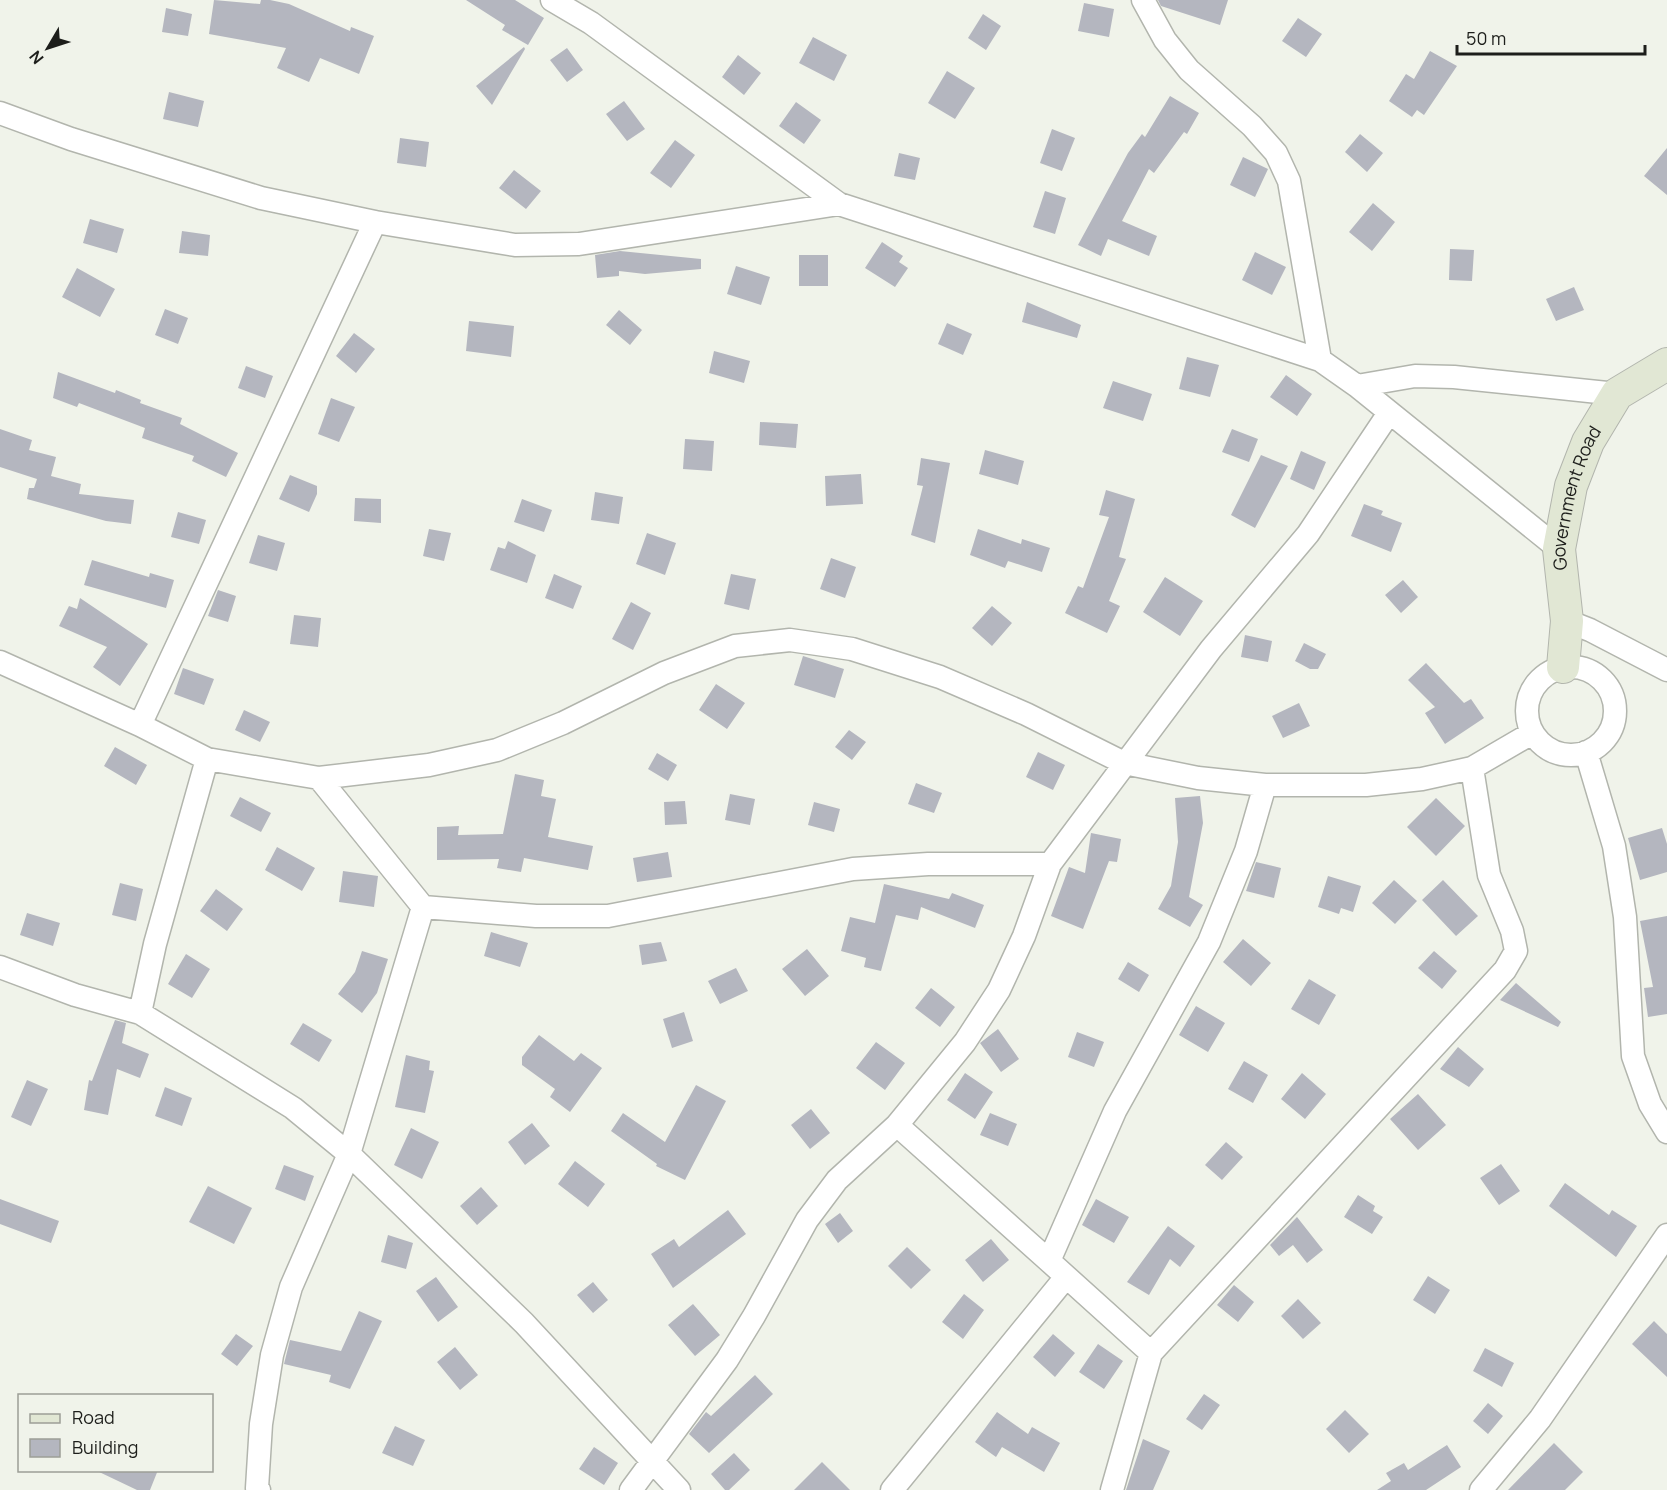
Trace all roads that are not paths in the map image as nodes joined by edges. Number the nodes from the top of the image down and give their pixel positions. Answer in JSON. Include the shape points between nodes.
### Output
{"nodes":[{"id":1,"x":552,"y":0,"type":"edge"},
{"id":2,"x":1143,"y":0,"type":"edge"},
{"id":3,"x":0,"y":114,"type":"edge"},
{"id":4,"x":838,"y":204,"type":"junction"},
{"id":5,"x":375,"y":222,"type":"junction"},
{"id":6,"x":1320,"y":360,"type":"junction"},
{"id":7,"x":1667,"y":364,"type":"edge"},
{"id":8,"x":1357,"y":386,"type":"junction"},
{"id":9,"x":1617,"y":394,"type":"junction"},
{"id":10,"x":1389,"y":413,"type":"junction"},
{"id":11,"x":1559,"y":549,"type":"junction"},
{"id":12,"x":1567,"y":621,"type":"junction"},
{"id":13,"x":0,"y":662,"type":"edge"},
{"id":14,"x":1563,"y":667,"type":"junction"},
{"id":15,"x":1667,"y":670,"type":"edge"},
{"id":16,"x":140,"y":725,"type":"junction"},
{"id":17,"x":1532,"y":733,"type":"junction"},
{"id":18,"x":1586,"y":752,"type":"junction"},
{"id":19,"x":207,"y":759,"type":"junction"},
{"id":20,"x":1124,"y":763,"type":"junction"},
{"id":21,"x":1472,"y":768,"type":"junction"},
{"id":22,"x":319,"y":778,"type":"junction"},
{"id":23,"x":1265,"y":785,"type":"junction"},
{"id":24,"x":1050,"y":864,"type":"junction"},
{"id":25,"x":423,"y":907,"type":"junction"},
{"id":26,"x":0,"y":967,"type":"edge"},
{"id":27,"x":140,"y":1013,"type":"junction"},
{"id":28,"x":897,"y":1125,"type":"junction"},
{"id":29,"x":1667,"y":1132,"type":"edge"},
{"id":30,"x":350,"y":1154,"type":"junction"},
{"id":31,"x":1667,"y":1235,"type":"edge"},
{"id":32,"x":1049,"y":1261,"type":"junction"},
{"id":33,"x":1066,"y":1277,"type":"junction"},
{"id":34,"x":1151,"y":1353,"type":"junction"},
{"id":35,"x":652,"y":1461,"type":"junction"},
{"id":36,"x":257,"y":1489,"type":"edge"},
{"id":37,"x":631,"y":1490,"type":"edge"},
{"id":38,"x":679,"y":1490,"type":"edge"},
{"id":39,"x":892,"y":1490,"type":"edge"},
{"id":40,"x":1112,"y":1490,"type":"edge"},
{"id":41,"x":1482,"y":1490,"type":"edge"}],
"edges":[{"from":1,"to":4,"type":"street","via":[[591,23]]},
{"from":2,"to":6,"type":"street","via":[[1165,40],[1189,70],[1276,153],[1289,181]]},
{"from":3,"to":5,"type":"street","via":[[261,198]]},
{"from":4,"to":5,"type":"street","via":[[579,244],[515,245]]},
{"from":4,"to":6,"type":"street"},
{"from":5,"to":16,"type":"street"},
{"from":6,"to":8,"type":"street"},
{"from":7,"to":9,"type":"street","name":"Government Road"},
{"from":8,"to":9,"type":"street","via":[[1415,376],[1454,377]]},
{"from":8,"to":10,"type":"street"},
{"from":9,"to":11,"type":"street","name":"Government Road","via":[[1588,442],[1571,486]]},
{"from":10,"to":11,"type":"street"},
{"from":10,"to":20,"type":"street","via":[[1308,534]]},
{"from":11,"to":12,"type":"street","name":"Government Road"},
{"from":12,"to":14,"type":"street","name":"Government Road"},
{"from":12,"to":15,"type":"street"},
{"from":13,"to":16,"type":"street"},
{"from":14,"to":17,"type":"street","via":[[1544,675],[1531,691],[1526,712]]},
{"from":14,"to":18,"type":"street","via":[[1580,667],[1595,673],[1614,699],[1615,716],[1610,731],[1600,744]]},
{"from":16,"to":19,"type":"street"},
{"from":17,"to":18,"type":"street","via":[[1556,753]]},
{"from":17,"to":21,"type":"street"},
{"from":18,"to":29,"type":"street","via":[[1614,846],[1625,917],[1633,1056],[1650,1104]]},
{"from":19,"to":22,"type":"street"},
{"from":19,"to":27,"type":"street","via":[[155,944]]},
{"from":20,"to":22,"type":"street","via":[[940,677],[852,649],[790,640],[735,646],[664,673],[563,723],[497,750],[429,765]]},
{"from":20,"to":23,"type":"street","via":[[1198,778]]},
{"from":20,"to":24,"type":"street"},
{"from":21,"to":23,"type":"street","via":[[1366,785]]},
{"from":21,"to":34,"type":"street","via":[[1489,875],[1516,951],[1504,970]]},
{"from":22,"to":25,"type":"street"},
{"from":23,"to":32,"type":"street","via":[[1246,851],[1209,942],[1115,1111]]},
{"from":24,"to":25,"type":"street","via":[[928,864],[853,869],[608,916],[536,916]]},
{"from":24,"to":28,"type":"street","via":[[999,990],[965,1042]]},
{"from":25,"to":30,"type":"street"},
{"from":26,"to":27,"type":"street","via":[[75,995]]},
{"from":27,"to":30,"type":"street","via":[[293,1108]]},
{"from":28,"to":32,"type":"street"},
{"from":28,"to":35,"type":"street","via":[[837,1180],[807,1220],[727,1360]]},
{"from":30,"to":35,"type":"street","via":[[532,1331]]},
{"from":30,"to":36,"type":"street","via":[[291,1287],[272,1355],[261,1425]]},
{"from":31,"to":41,"type":"street","via":[[1540,1419]]},
{"from":32,"to":33,"type":"street"},
{"from":33,"to":34,"type":"street"},
{"from":33,"to":39,"type":"street"},
{"from":34,"to":40,"type":"street"},
{"from":35,"to":37,"type":"street"},
{"from":35,"to":38,"type":"street"}]}
